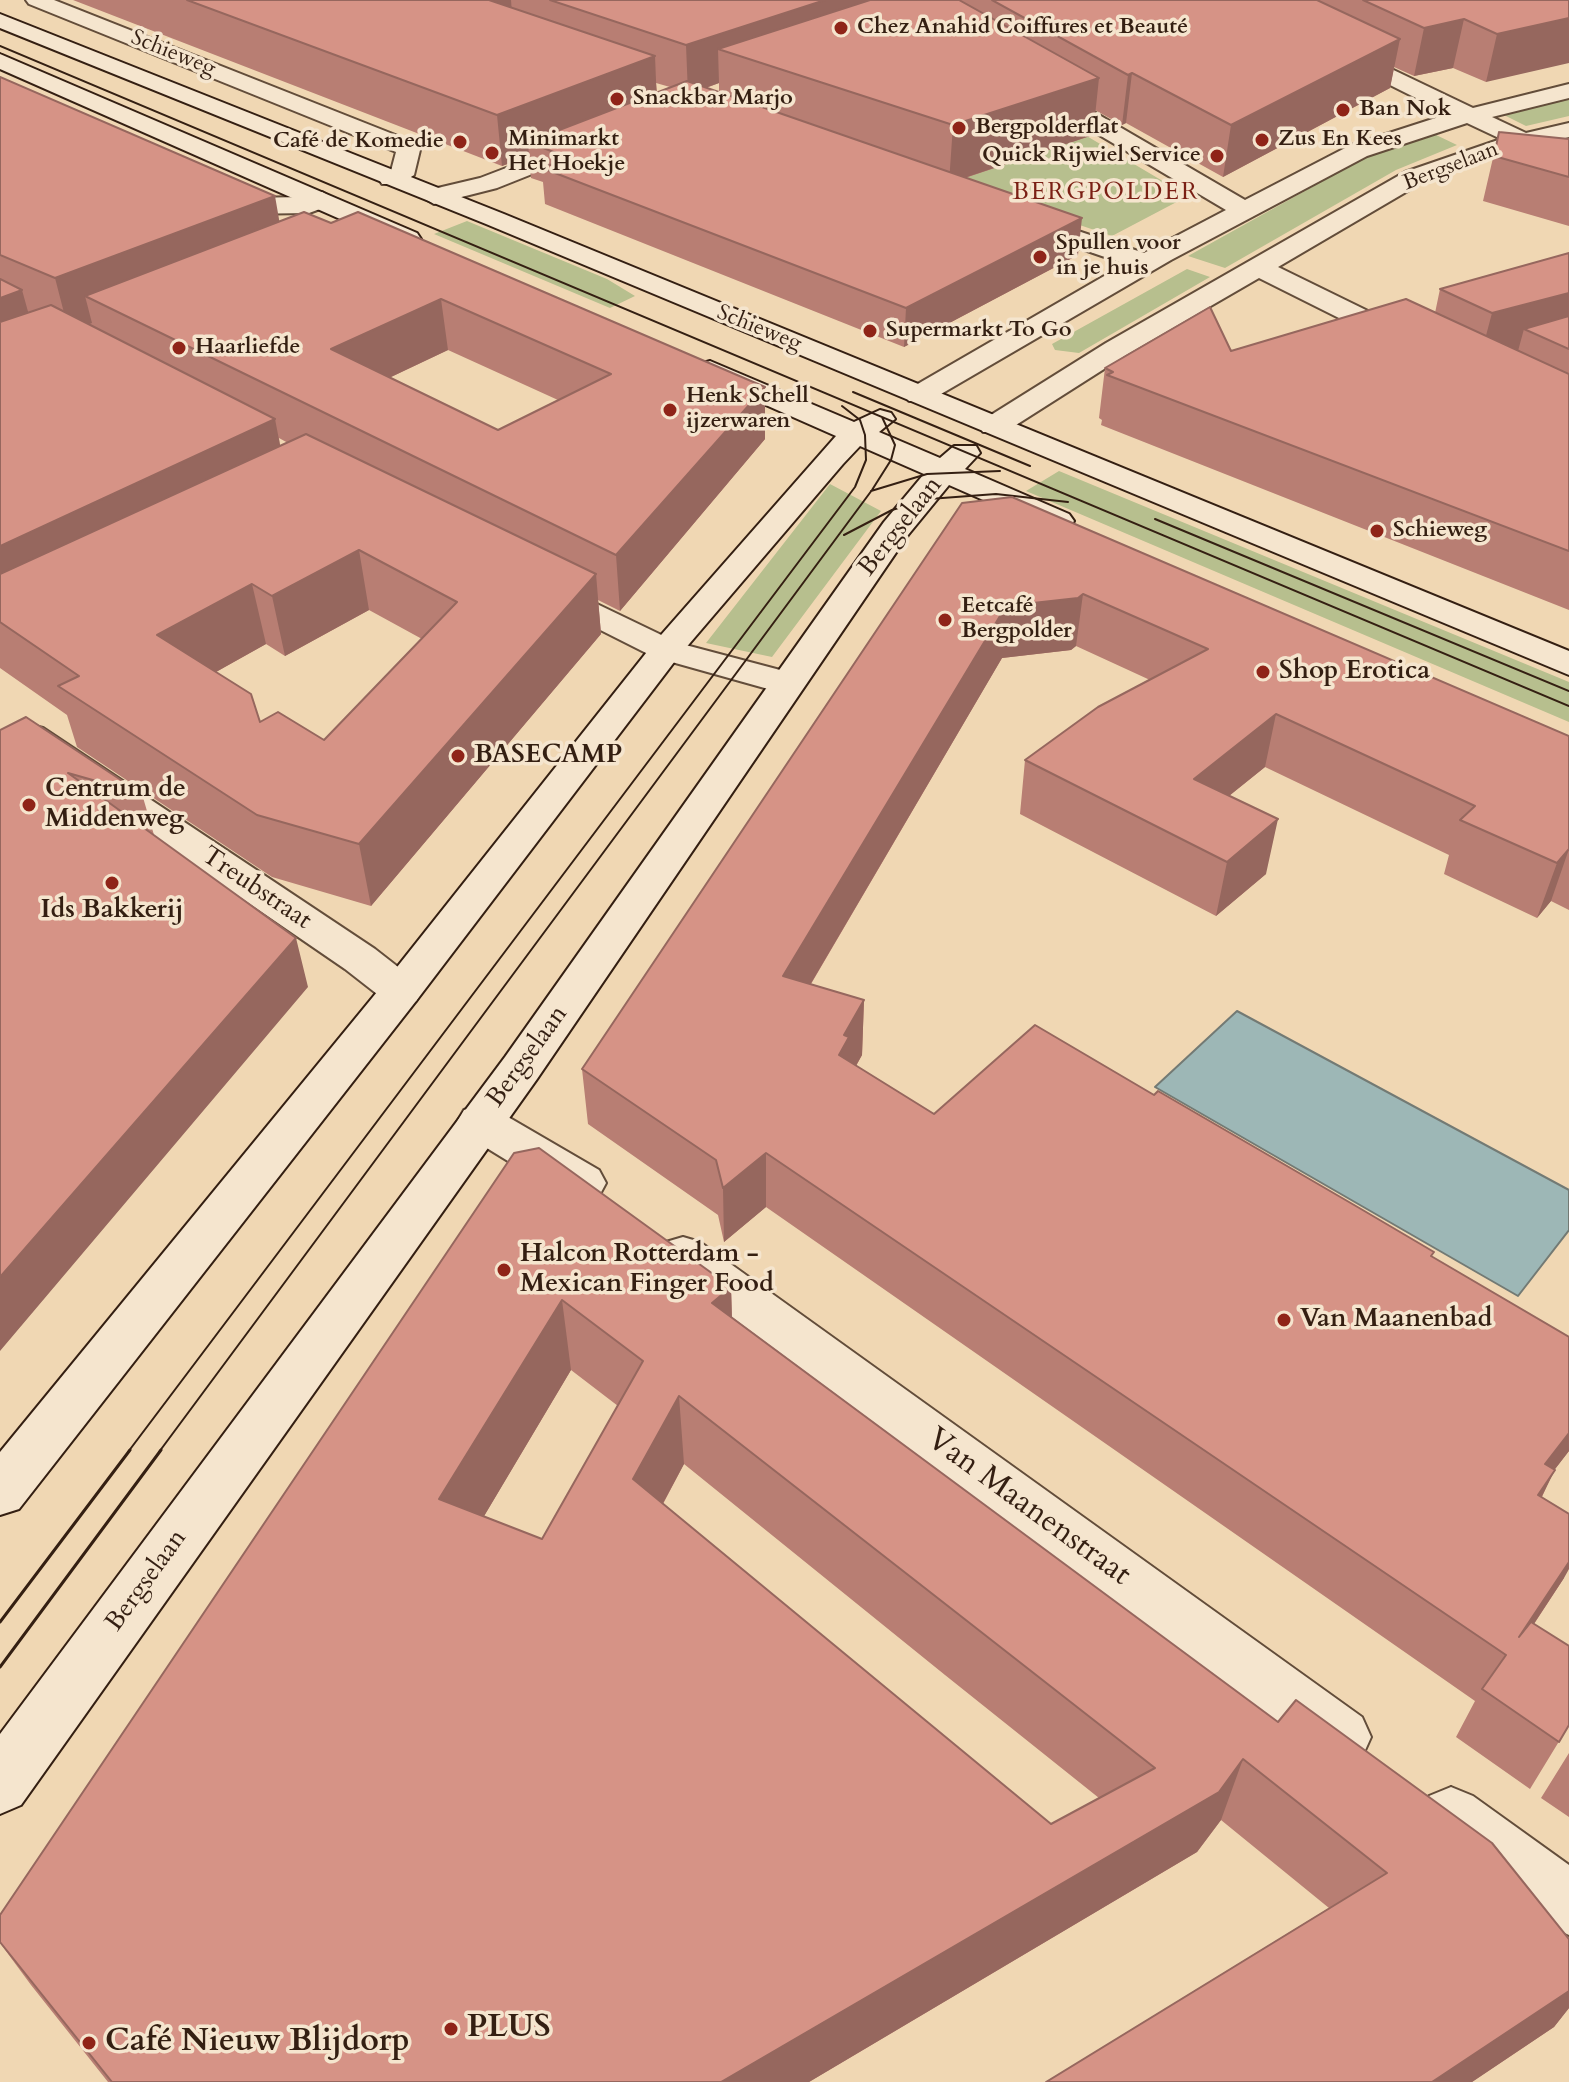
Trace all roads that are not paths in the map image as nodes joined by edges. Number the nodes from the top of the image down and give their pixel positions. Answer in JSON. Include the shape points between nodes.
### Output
{"nodes":[{"id":1,"x":36,"y":0,"type":"edge"},
{"id":2,"x":1230,"y":0,"type":"edge"},
{"id":3,"x":0,"y":20,"type":"edge"},
{"id":4,"x":0,"y":61,"type":"edge"},
{"id":5,"x":1020,"y":78,"type":"edge"},
{"id":6,"x":1569,"y":91,"type":"edge"},
{"id":7,"x":1467,"y":116,"type":"junction"},
{"id":8,"x":1569,"y":130,"type":"edge"},
{"id":9,"x":613,"y":134,"type":"edge"},
{"id":10,"x":1523,"y":141,"type":"junction"},
{"id":11,"x":1569,"y":163,"type":"edge"},
{"id":12,"x":391,"y":179,"type":"junction"},
{"id":13,"x":195,"y":189,"type":"edge"},
{"id":14,"x":434,"y":196,"type":"junction"},
{"id":15,"x":322,"y":200,"type":"junction"},
{"id":16,"x":1245,"y":211,"type":"junction"},
{"id":17,"x":998,"y":212,"type":"edge"},
{"id":18,"x":374,"y":224,"type":"junction"},
{"id":19,"x":343,"y":237,"type":"edge"},
{"id":20,"x":439,"y":252,"type":"edge"},
{"id":21,"x":1147,"y":263,"type":"junction"},
{"id":22,"x":1258,"y":267,"type":"junction"},
{"id":23,"x":1012,"y":340,"type":"junction"},
{"id":24,"x":1436,"y":355,"type":"edge"},
{"id":25,"x":682,"y":357,"type":"edge"},
{"id":26,"x":1089,"y":365,"type":"junction"},
{"id":27,"x":919,"y":395,"type":"junction"},
{"id":28,"x":994,"y":426,"type":"junction"},
{"id":29,"x":855,"y":434,"type":"junction"},
{"id":30,"x":943,"y":472,"type":"junction"},
{"id":31,"x":1083,"y":532,"type":"edge"},
{"id":32,"x":517,"y":575,"type":"edge"},
{"id":33,"x":666,"y":650,"type":"junction"},
{"id":34,"x":1569,"y":664,"type":"edge"},
{"id":35,"x":786,"y":683,"type":"junction"},
{"id":36,"x":15,"y":742,"type":"edge"},
{"id":37,"x":401,"y":991,"type":"junction"},
{"id":38,"x":480,"y":1122,"type":"junction"},
{"id":39,"x":0,"y":1492,"type":"edge"},
{"id":40,"x":0,"y":1784,"type":"edge"},
{"id":41,"x":1569,"y":1903,"type":"edge"}],
"edges":[{"from":1,"to":12,"type":"street","name":"Schieweg","via":[[402,145],[408,150],[402,175]]},
{"from":2,"to":7,"type":"street"},
{"from":3,"to":12,"type":"street","name":"Schieweg"},
{"from":4,"to":15,"type":"street"},
{"from":5,"to":16,"type":"street"},
{"from":6,"to":7,"type":"street","name":"Bergselaan"},
{"from":7,"to":10,"type":"street","name":"Bergselaan"},
{"from":7,"to":16,"type":"street","name":"Bergselaan","via":[[1382,141]]},
{"from":8,"to":10,"type":"street","name":"Bergselaan"},
{"from":9,"to":14,"type":"street","via":[[488,183]]},
{"from":10,"to":11,"type":"street"},
{"from":10,"to":22,"type":"street","name":"Bergselaan","via":[[1414,177]]},
{"from":12,"to":14,"type":"street","name":"Schieweg"},
{"from":13,"to":15,"type":"street","via":[[240,206],[309,205]]},
{"from":14,"to":27,"type":"street","name":"Schieweg"},
{"from":15,"to":18,"type":"street"},
{"from":16,"to":21,"type":"street","name":"Bergselaan"},
{"from":17,"to":21,"type":"street"},
{"from":18,"to":19,"type":"street"},
{"from":18,"to":20,"type":"street"},
{"from":21,"to":23,"type":"street","name":"Bergselaan"},
{"from":22,"to":24,"type":"street"},
{"from":22,"to":26,"type":"street","name":"Bergselaan"},
{"from":23,"to":26,"type":"street","via":[[1042,358]]},
{"from":23,"to":27,"type":"street","name":"Bergselaan"},
{"from":25,"to":29,"type":"street"},
{"from":26,"to":28,"type":"street","name":"Bergselaan"},
{"from":27,"to":28,"type":"street","name":"Schieweg"},
{"from":27,"to":29,"type":"street","name":"Bergselaan"},
{"from":28,"to":30,"type":"street","name":"Bergselaan"},
{"from":28,"to":34,"type":"street","name":"Schieweg"},
{"from":29,"to":30,"type":"street"},
{"from":29,"to":33,"type":"street","name":"Bergselaan"},
{"from":30,"to":31,"type":"street"},
{"from":30,"to":35,"type":"street","name":"Bergselaan"},
{"from":32,"to":33,"type":"street"},
{"from":33,"to":35,"type":"street"},
{"from":33,"to":37,"type":"street","name":"Bergselaan"},
{"from":35,"to":38,"type":"street","name":"Bergselaan","via":[[762,726]]},
{"from":36,"to":37,"type":"street","name":"Treubstraat","via":[[360,959]]},
{"from":37,"to":39,"type":"street","name":"Bergselaan"},
{"from":38,"to":40,"type":"street","name":"Bergselaan"},
{"from":38,"to":41,"type":"street","name":"Van Maanenstraat","via":[[634,1220]]}]}
